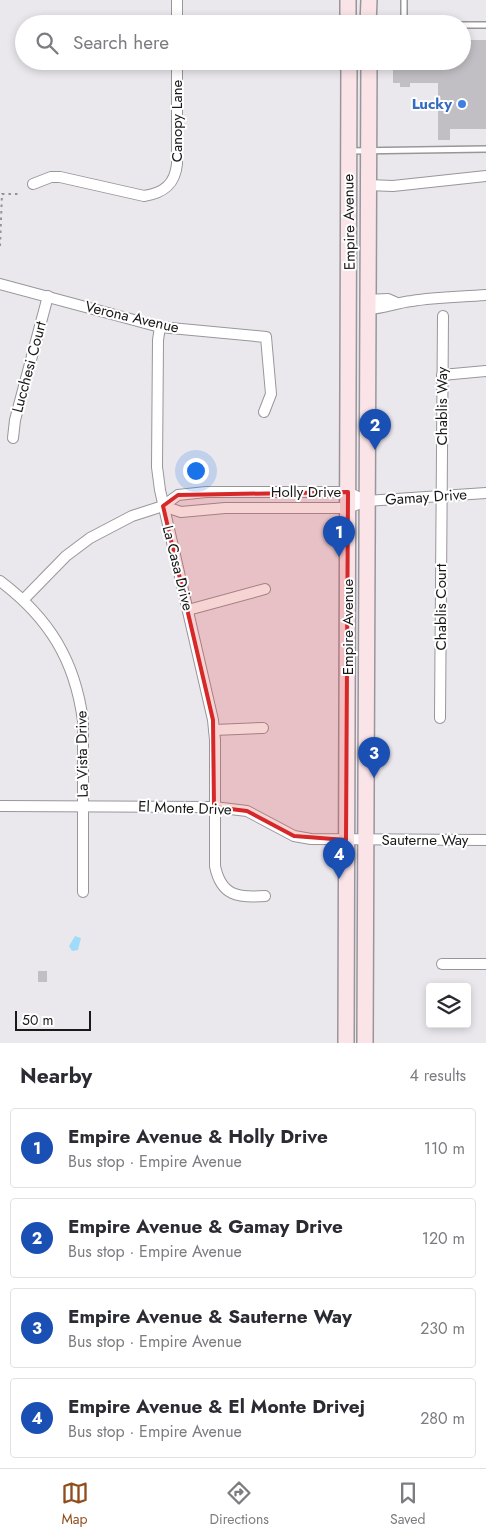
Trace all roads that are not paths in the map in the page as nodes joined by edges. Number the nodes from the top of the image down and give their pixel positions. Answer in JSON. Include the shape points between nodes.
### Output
{"nodes":[{"id":1,"x":177,"y":0,"type":"edge"},
{"id":2,"x":348,"y":0,"type":"edge"},
{"id":3,"x":369,"y":0,"type":"edge"},
{"id":4,"x":404,"y":0,"type":"edge"},
{"id":5,"x":177,"y":15,"type":"edge"},
{"id":6,"x":348,"y":15,"type":"edge"},
{"id":7,"x":368,"y":15,"type":"edge"},
{"id":8,"x":404,"y":15,"type":"edge"},
{"id":9,"x":471,"y":24,"type":"edge"},
{"id":10,"x":486,"y":25,"type":"edge"},
{"id":11,"x":177,"y":70,"type":"edge"},
{"id":12,"x":348,"y":70,"type":"edge"},
{"id":13,"x":369,"y":70,"type":"edge"},
{"id":14,"x":486,"y":148,"type":"edge"},
{"id":15,"x":348,"y":151,"type":"junction"},
{"id":16,"x":367,"y":151,"type":"junction"},
{"id":17,"x":486,"y":176,"type":"edge"},
{"id":18,"x":33,"y":184,"type":"dead end"},
{"id":19,"x":367,"y":185,"type":"junction"},
{"id":20,"x":349,"y":242,"type":"junction"},
{"id":21,"x":0,"y":284,"type":"edge"},
{"id":22,"x":486,"y":295,"type":"edge"},
{"id":23,"x":48,"y":296,"type":"junction"},
{"id":24,"x":366,"y":304,"type":"junction"},
{"id":25,"x":442,"y":316,"type":"dead end"},
{"id":26,"x":160,"y":327,"type":"junction"},
{"id":27,"x":486,"y":372,"type":"edge"},
{"id":28,"x":442,"y":375,"type":"junction"},
{"id":29,"x":264,"y":412,"type":"dead end"},
{"id":30,"x":12,"y":438,"type":"dead end"},
{"id":31,"x":348,"y":492,"type":"junction"},
{"id":32,"x":486,"y":493,"type":"edge"},
{"id":33,"x":441,"y":496,"type":"junction"},
{"id":34,"x":366,"y":501,"type":"junction"},
{"id":35,"x":163,"y":506,"type":"junction"},
{"id":36,"x":348,"y":508,"type":"junction"},
{"id":37,"x":0,"y":581,"type":"edge"},
{"id":38,"x":265,"y":589,"type":"dead end"},
{"id":39,"x":24,"y":599,"type":"junction"},
{"id":40,"x":188,"y":610,"type":"junction"},
{"id":41,"x":440,"y":718,"type":"dead end"},
{"id":42,"x":263,"y":728,"type":"dead end"},
{"id":43,"x":214,"y":730,"type":"junction"},
{"id":44,"x":0,"y":806,"type":"edge"},
{"id":45,"x":83,"y":806,"type":"junction"},
{"id":46,"x":214,"y":807,"type":"junction"},
{"id":47,"x":346,"y":840,"type":"junction"},
{"id":48,"x":364,"y":840,"type":"junction"},
{"id":49,"x":486,"y":840,"type":"edge"},
{"id":50,"x":83,"y":892,"type":"dead end"},
{"id":51,"x":265,"y":896,"type":"dead end"},
{"id":52,"x":442,"y":964,"type":"dead end"},
{"id":53,"x":486,"y":964,"type":"edge"},
{"id":54,"x":346,"y":1043,"type":"edge"},
{"id":55,"x":365,"y":1043,"type":"edge"}],
"edges":[{"from":1,"to":5,"type":"street"},
{"from":2,"to":6,"type":"main road"},
{"from":3,"to":7,"type":"main road"},
{"from":4,"to":8,"type":"lane"},
{"from":9,"to":10,"type":"lane"},
{"from":11,"to":18,"type":"street","name":"Canopy Lane","via":[[176,174],[162,191],[144,196],[60,177]]},
{"from":12,"to":15,"type":"main road","name":"Empire Avenue"},
{"from":13,"to":16,"type":"main road","name":"Empire Avenue"},
{"from":14,"to":16,"type":"lane"},
{"from":15,"to":16,"type":"lane"},
{"from":15,"to":20,"type":"main road","name":"Empire Avenue"},
{"from":16,"to":19,"type":"main road","name":"Empire Avenue"},
{"from":17,"to":19,"type":"street","via":[[393,186]]},
{"from":19,"to":24,"type":"main road","name":"Empire Avenue"},
{"from":20,"to":24,"type":"main road","via":[[355,264],[356,302]]},
{"from":20,"to":31,"type":"main road","name":"Empire Avenue"},
{"from":21,"to":23,"type":"street","name":"Verona Avenue"},
{"from":22,"to":24,"type":"street","via":[[397,303],[386,309]]},
{"from":23,"to":26,"type":"street","name":"Verona Avenue"},
{"from":23,"to":30,"type":"street","name":"Lucchesi Court"},
{"from":24,"to":34,"type":"main road","name":"Empire Avenue"},
{"from":25,"to":28,"type":"street","name":"Chablis Way"},
{"from":26,"to":29,"type":"street","name":"Verona Avenue","via":[[266,337],[271,394]]},
{"from":26,"to":35,"type":"street","name":"La Casa Drive","via":[[157,467]]},
{"from":27,"to":28,"type":"street"},
{"from":28,"to":33,"type":"street","name":"Chablis Way"},
{"from":31,"to":34,"type":"street","name":"Holly Drive"},
{"from":31,"to":35,"type":"street","name":"Holly Drive","via":[[206,492],[178,495]]},
{"from":31,"to":36,"type":"main road","name":"Empire Avenue"},
{"from":32,"to":33,"type":"street","name":"Gamay Drive"},
{"from":33,"to":34,"type":"street","name":"Gamay Drive"},
{"from":33,"to":41,"type":"street","name":"Chablis Court"},
{"from":34,"to":36,"type":"street","name":"Holly Drive"},
{"from":34,"to":48,"type":"main road","name":"Empire Avenue"},
{"from":35,"to":36,"type":"street","name":"Holly Drive","via":[[181,512],[225,508]]},
{"from":35,"to":39,"type":"street","name":"Holly Drive","via":[[132,516],[90,538],[66,556]]},
{"from":35,"to":40,"type":"street","name":"La Casa Drive"},
{"from":36,"to":47,"type":"main road","name":"Empire Avenue"},
{"from":37,"to":39,"type":"street","name":"La Vista Drive"},
{"from":38,"to":40,"type":"street"},
{"from":39,"to":45,"type":"street","name":"La Vista Drive","via":[[51,630],[76,684],[83,721]]},
{"from":40,"to":43,"type":"street","name":"La Casa Drive"},
{"from":42,"to":43,"type":"street"},
{"from":43,"to":46,"type":"street","name":"La Casa Drive"},
{"from":44,"to":45,"type":"street","name":"El Monte Drive"},
{"from":45,"to":46,"type":"street","name":"El Monte Drive"},
{"from":45,"to":50,"type":"street","name":"La Vista Drive"},
{"from":46,"to":47,"type":"street","name":"El Monte Drive","via":[[247,812],[294,836]]},
{"from":46,"to":51,"type":"street","name":"La Casa Drive","via":[[217,877],[230,893],[242,897]]},
{"from":47,"to":48,"type":"street","name":"El Monte Drive"},
{"from":47,"to":54,"type":"main road","name":"Empire Avenue"},
{"from":48,"to":49,"type":"street","name":"Sauterne Way"},
{"from":48,"to":55,"type":"main road","name":"Empire Avenue"},
{"from":52,"to":53,"type":"street"}]}
